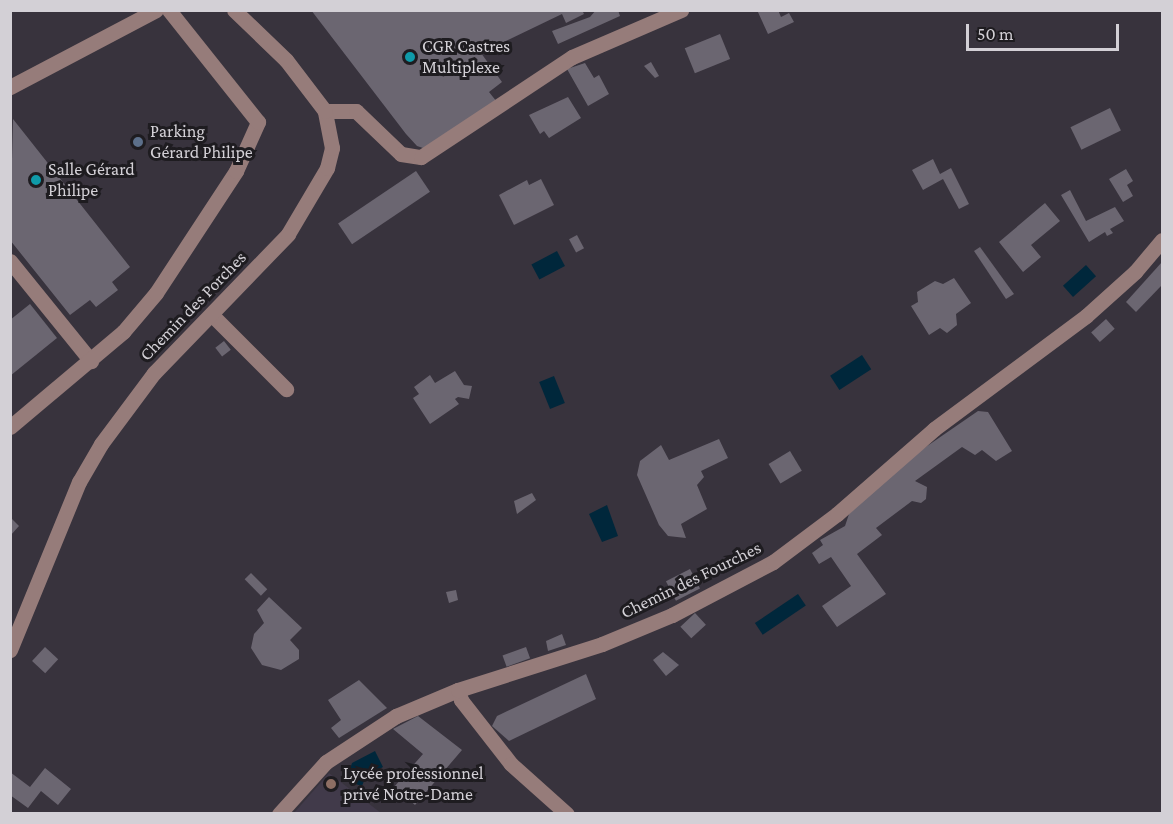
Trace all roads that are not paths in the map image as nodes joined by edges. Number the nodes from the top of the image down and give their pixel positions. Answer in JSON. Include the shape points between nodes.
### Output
{"nodes":[{"id":1,"x":156,"y":10,"type":"edge"},
{"id":2,"x":169,"y":10,"type":"edge"},
{"id":3,"x":234,"y":10,"type":"edge"},
{"id":4,"x":681,"y":10,"type":"edge"},
{"id":5,"x":10,"y":87,"type":"edge"},
{"id":6,"x":325,"y":111,"type":"junction"},
{"id":7,"x":1162,"y":240,"type":"edge"},
{"id":8,"x":12,"y":266,"type":"edge"},
{"id":9,"x":212,"y":315,"type":"junction"},
{"id":10,"x":91,"y":361,"type":"junction"},
{"id":11,"x":286,"y":389,"type":"dead end"},
{"id":12,"x":10,"y":427,"type":"edge"},
{"id":13,"x":10,"y":650,"type":"edge"},
{"id":14,"x":458,"y":690,"type":"junction"},
{"id":15,"x":279,"y":813,"type":"edge"},
{"id":16,"x":567,"y":813,"type":"edge"}],
"edges":[{"from":1,"to":5,"type":"street"},
{"from":2,"to":10,"type":"street","via":[[258,122],[236,171],[178,260],[123,332]]},
{"from":3,"to":6,"type":"street","name":"Chemin des Porches","via":[[286,60]]},
{"from":4,"to":6,"type":"street","via":[[572,57],[421,157],[401,154],[356,111]]},
{"from":6,"to":9,"type":"street","name":"Chemin des Porches","via":[[333,148],[318,187],[288,234]]},
{"from":7,"to":14,"type":"street","name":"Chemin des Fourches","via":[[1135,272],[1086,316],[934,429],[837,514],[772,562],[672,615],[602,644]]},
{"from":8,"to":10,"type":"street"},
{"from":9,"to":11,"type":"street"},
{"from":9,"to":13,"type":"street","name":"Chemin des Porches","via":[[139,390],[101,444],[79,482]]},
{"from":10,"to":12,"type":"street"},
{"from":14,"to":15,"type":"street","name":"Chemin des Fourches","via":[[396,716],[341,750],[312,775]]},
{"from":14,"to":16,"type":"street","via":[[461,700],[511,764]]}]}
